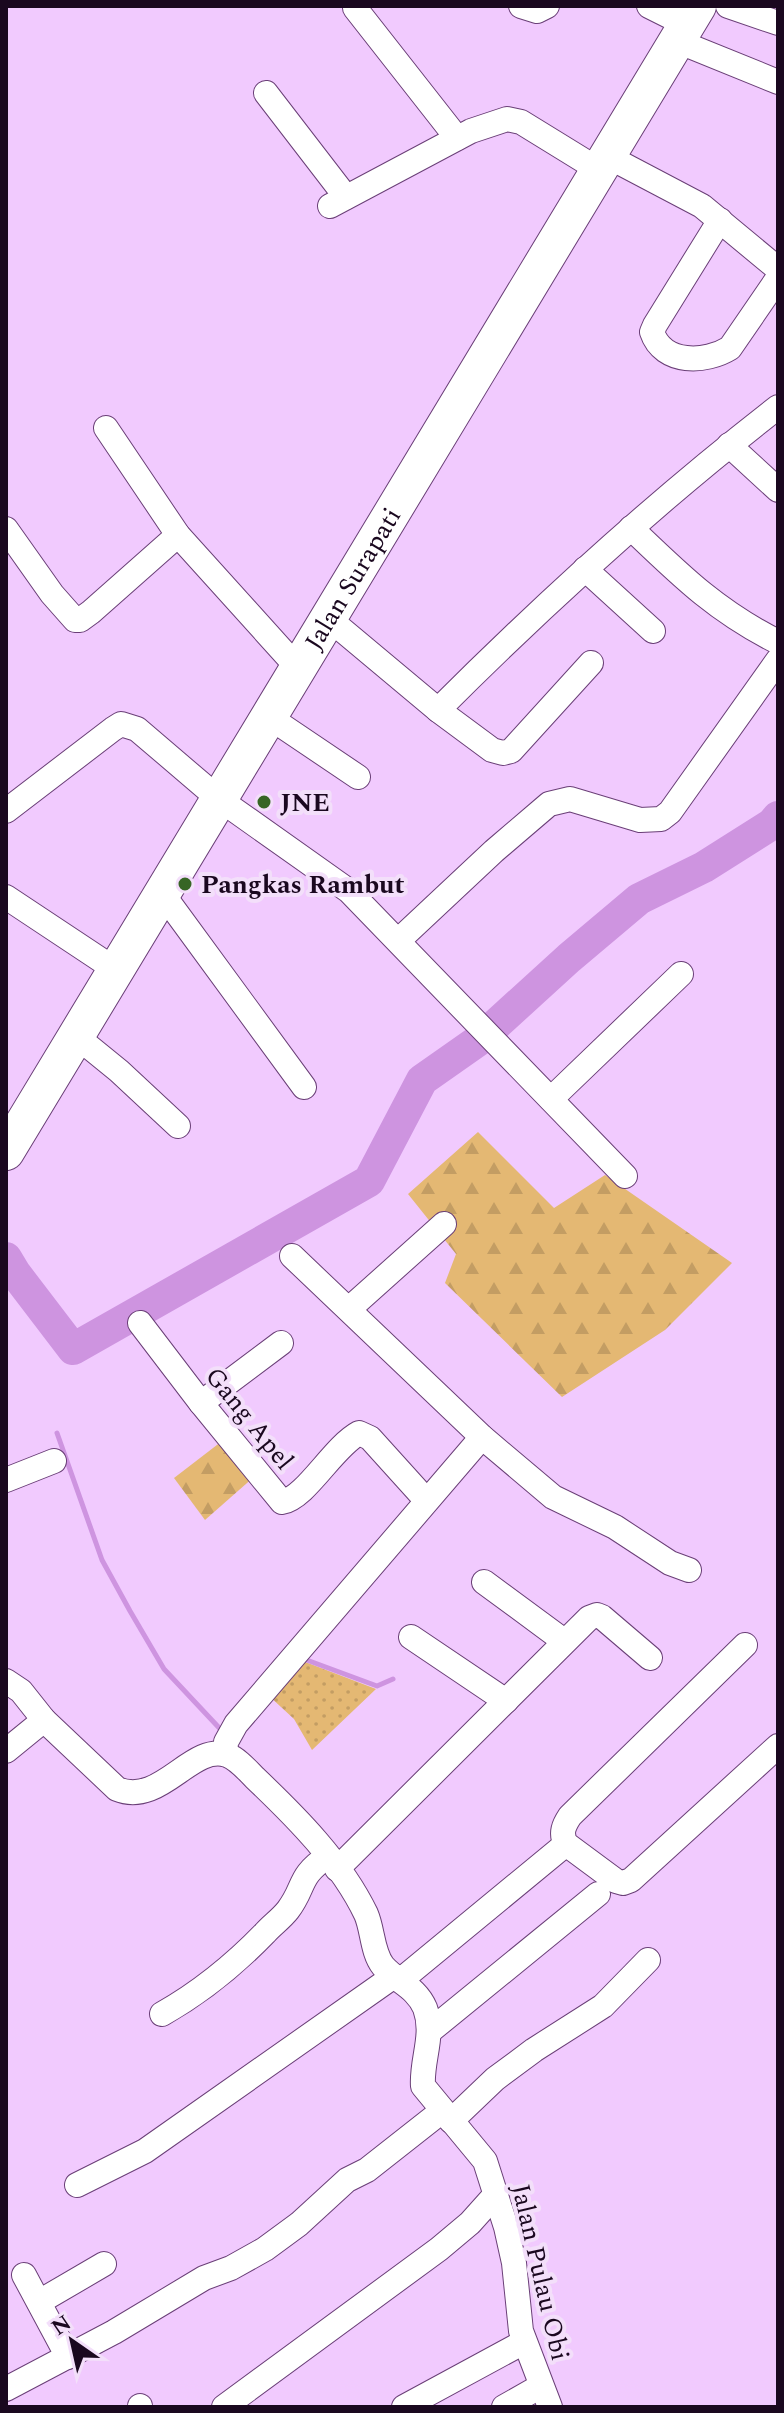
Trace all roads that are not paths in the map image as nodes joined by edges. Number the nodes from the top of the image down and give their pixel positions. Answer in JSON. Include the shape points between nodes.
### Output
{"nodes":[{"id":1,"x":521,"y":6,"type":"edge"},
{"id":2,"x":547,"y":6,"type":"edge"},
{"id":3,"x":649,"y":6,"type":"edge"},
{"id":4,"x":728,"y":6,"type":"edge"},
{"id":5,"x":355,"y":8,"type":"dead end"},
{"id":6,"x":778,"y":23,"type":"edge"},
{"id":7,"x":687,"y":24,"type":"edge"},
{"id":8,"x":778,"y":82,"type":"edge"},
{"id":9,"x":266,"y":93,"type":"dead end"},
{"id":10,"x":457,"y":138,"type":"junction"},
{"id":11,"x":603,"y":163,"type":"junction"},
{"id":12,"x":720,"y":220,"type":"junction"},
{"id":13,"x":778,"y":269,"type":"edge"},
{"id":14,"x":778,"y":278,"type":"edge"},
{"id":15,"x":769,"y":310,"type":"edge"},
{"id":16,"x":778,"y":407,"type":"edge"},
{"id":17,"x":106,"y":428,"type":"dead end"},
{"id":18,"x":729,"y":445,"type":"junction"},
{"id":19,"x":778,"y":490,"type":"edge"},
{"id":20,"x":631,"y":528,"type":"junction"},
{"id":21,"x":6,"y":529,"type":"edge"},
{"id":22,"x":178,"y":535,"type":"junction"},
{"id":23,"x":585,"y":569,"type":"junction"},
{"id":24,"x":328,"y":618,"type":"junction"},
{"id":25,"x":653,"y":631,"type":"dead end"},
{"id":26,"x":778,"y":642,"type":"edge"},
{"id":27,"x":778,"y":660,"type":"edge"},
{"id":28,"x":591,"y":663,"type":"dead end"},
{"id":29,"x":298,"y":668,"type":"junction"},
{"id":30,"x":438,"y":710,"type":"junction"},
{"id":31,"x":269,"y":717,"type":"junction"},
{"id":32,"x":358,"y":777,"type":"dead end"},
{"id":33,"x":219,"y":799,"type":"junction"},
{"id":34,"x":6,"y":811,"type":"edge"},
{"id":35,"x":162,"y":893,"type":"junction"},
{"id":36,"x":6,"y":897,"type":"edge"},
{"id":37,"x":399,"y":940,"type":"junction"},
{"id":38,"x":116,"y":970,"type":"junction"},
{"id":39,"x":681,"y":974,"type":"dead end"},
{"id":40,"x":76,"y":1036,"type":"junction"},
{"id":41,"x":304,"y":1087,"type":"dead end"},
{"id":42,"x":551,"y":1099,"type":"junction"},
{"id":43,"x":178,"y":1126,"type":"dead end"},
{"id":44,"x":6,"y":1152,"type":"edge"},
{"id":45,"x":625,"y":1176,"type":"dead end"},
{"id":46,"x":444,"y":1224,"type":"dead end"},
{"id":47,"x":292,"y":1256,"type":"dead end"},
{"id":48,"x":349,"y":1309,"type":"junction"},
{"id":49,"x":140,"y":1323,"type":"dead end"},
{"id":50,"x":281,"y":1343,"type":"dead end"},
{"id":51,"x":201,"y":1403,"type":"junction"},
{"id":52,"x":482,"y":1437,"type":"junction"},
{"id":53,"x":54,"y":1461,"type":"dead end"},
{"id":54,"x":6,"y":1480,"type":"edge"},
{"id":55,"x":426,"y":1500,"type":"junction"},
{"id":56,"x":689,"y":1570,"type":"dead end"},
{"id":57,"x":484,"y":1582,"type":"dead end"},
{"id":58,"x":411,"y":1637,"type":"dead end"},
{"id":59,"x":564,"y":1641,"type":"junction"},
{"id":60,"x":745,"y":1645,"type":"dead end"},
{"id":61,"x":650,"y":1658,"type":"dead end"},
{"id":62,"x":6,"y":1681,"type":"edge"},
{"id":63,"x":506,"y":1701,"type":"junction"},
{"id":64,"x":44,"y":1720,"type":"junction"},
{"id":65,"x":227,"y":1742,"type":"junction"},
{"id":66,"x":778,"y":1746,"type":"edge"},
{"id":67,"x":6,"y":1751,"type":"edge"},
{"id":68,"x":566,"y":1844,"type":"junction"},
{"id":69,"x":332,"y":1862,"type":"junction"},
{"id":70,"x":598,"y":1894,"type":"dead end"},
{"id":71,"x":648,"y":1960,"type":"dead end"},
{"id":72,"x":398,"y":1978,"type":"junction"},
{"id":73,"x":162,"y":2014,"type":"dead end"},
{"id":74,"x":430,"y":2031,"type":"junction"},
{"id":75,"x":446,"y":2116,"type":"junction"},
{"id":76,"x":77,"y":2185,"type":"dead end"},
{"id":77,"x":496,"y":2194,"type":"junction"},
{"id":78,"x":104,"y":2264,"type":"dead end"},
{"id":79,"x":24,"y":2275,"type":"dead end"},
{"id":80,"x":39,"y":2302,"type":"junction"},
{"id":81,"x":524,"y":2342,"type":"junction"},
{"id":82,"x":68,"y":2357,"type":"junction"},
{"id":83,"x":7,"y":2387,"type":"edge"},
{"id":84,"x":545,"y":2397,"type":"edge"},
{"id":85,"x":224,"y":2407,"type":"edge"},
{"id":86,"x":404,"y":2407,"type":"edge"},
{"id":87,"x":504,"y":2407,"type":"edge"}],
"edges":[{"from":1,"to":2,"type":"street","via":[[537,11]]},
{"from":3,"to":7,"type":"street"},
{"from":4,"to":6,"type":"street"},
{"from":5,"to":10,"type":"street"},
{"from":7,"to":8,"type":"street"},
{"from":7,"to":11,"type":"highway","name":"Jalan Surapati"},
{"from":9,"to":10,"type":"street","via":[[338,202]]},
{"from":10,"to":11,"type":"street","via":[[507,119]]},
{"from":11,"to":12,"type":"street","via":[[702,206]]},
{"from":11,"to":24,"type":"highway","name":"Jalan Surapati"},
{"from":12,"to":13,"type":"street"},
{"from":12,"to":15,"type":"street","via":[[655,325],[653,337],[683,358],[709,358],[730,348]]},
{"from":14,"to":15,"type":"street"},
{"from":16,"to":18,"type":"street"},
{"from":17,"to":22,"type":"street"},
{"from":18,"to":19,"type":"street"},
{"from":18,"to":20,"type":"street"},
{"from":20,"to":23,"type":"street"},
{"from":20,"to":26,"type":"street","via":[[694,589]]},
{"from":21,"to":22,"type":"street","via":[[75,620],[91,612]]},
{"from":22,"to":29,"type":"street"},
{"from":23,"to":25,"type":"street"},
{"from":23,"to":30,"type":"street"},
{"from":24,"to":29,"type":"highway","name":"Jalan Surapati"},
{"from":24,"to":30,"type":"street"},
{"from":27,"to":37,"type":"street","via":[[661,819],[640,820],[570,799],[549,804]]},
{"from":28,"to":30,"type":"street","via":[[507,753],[492,750]]},
{"from":29,"to":31,"type":"highway","name":"Jalan Surapati"},
{"from":31,"to":32,"type":"street"},
{"from":31,"to":33,"type":"highway","name":"Jalan Surapati"},
{"from":33,"to":34,"type":"street","via":[[137,729],[121,724]]},
{"from":33,"to":35,"type":"highway","name":"Jalan Surapati"},
{"from":33,"to":37,"type":"street","via":[[349,891]]},
{"from":35,"to":38,"type":"highway","name":"Jalan Surapati"},
{"from":35,"to":41,"type":"street"},
{"from":36,"to":38,"type":"street"},
{"from":37,"to":42,"type":"street"},
{"from":38,"to":40,"type":"highway","name":"Jalan Surapati"},
{"from":39,"to":42,"type":"street"},
{"from":40,"to":43,"type":"street"},
{"from":40,"to":44,"type":"highway","name":"Jalan Surapati"},
{"from":42,"to":45,"type":"street"},
{"from":46,"to":48,"type":"street"},
{"from":47,"to":48,"type":"street"},
{"from":48,"to":52,"type":"street"},
{"from":49,"to":51,"type":"street","name":"Gang Apel"},
{"from":50,"to":51,"type":"street"},
{"from":51,"to":55,"type":"street","name":"Gang Apel","via":[[282,1502],[294,1497],[359,1433],[370,1438]]},
{"from":52,"to":55,"type":"street"},
{"from":52,"to":56,"type":"street","via":[[553,1497]]},
{"from":53,"to":54,"type":"street"},
{"from":55,"to":65,"type":"street"},
{"from":57,"to":59,"type":"street"},
{"from":58,"to":63,"type":"street"},
{"from":59,"to":61,"type":"street","via":[[597,1615]]},
{"from":59,"to":63,"type":"street"},
{"from":60,"to":68,"type":"street","via":[[570,1816],[562,1831]]},
{"from":62,"to":64,"type":"street"},
{"from":63,"to":69,"type":"street"},
{"from":64,"to":65,"type":"street","via":[[117,1789],[129,1794],[143,1792]]},
{"from":64,"to":67,"type":"street"},
{"from":65,"to":69,"type":"street","name":"Jalan Pulau Obi","via":[[236,1760]]},
{"from":66,"to":68,"type":"street","via":[[631,1880],[616,1881]]},
{"from":68,"to":72,"type":"street"},
{"from":69,"to":72,"type":"street","name":"Jalan Pulau Obi","via":[[365,1914],[382,1965]]},
{"from":69,"to":73,"type":"street","via":[[307,1872],[286,1913],[239,1959]]},
{"from":70,"to":74,"type":"street"},
{"from":71,"to":75,"type":"street","via":[[603,2006]]},
{"from":72,"to":74,"type":"street","name":"Jalan Pulau Obi","via":[[417,1993]]},
{"from":72,"to":76,"type":"street","via":[[145,2151]]},
{"from":74,"to":75,"type":"street","name":"Jalan Pulau Obi","via":[[423,2086]]},
{"from":75,"to":77,"type":"street","name":"Jalan Pulau Obi","via":[[485,2161]]},
{"from":75,"to":82,"type":"street","via":[[347,2180],[265,2249]]},
{"from":77,"to":81,"type":"street","name":"Jalan Pulau Obi","via":[[514,2263]]},
{"from":77,"to":85,"type":"street","via":[[439,2249]]},
{"from":78,"to":80,"type":"street"},
{"from":79,"to":80,"type":"street"},
{"from":80,"to":82,"type":"street"},
{"from":81,"to":84,"type":"street","name":"Jalan Pulau Obi"},
{"from":81,"to":86,"type":"street"},
{"from":82,"to":83,"type":"street"},
{"from":84,"to":87,"type":"street"}]}
